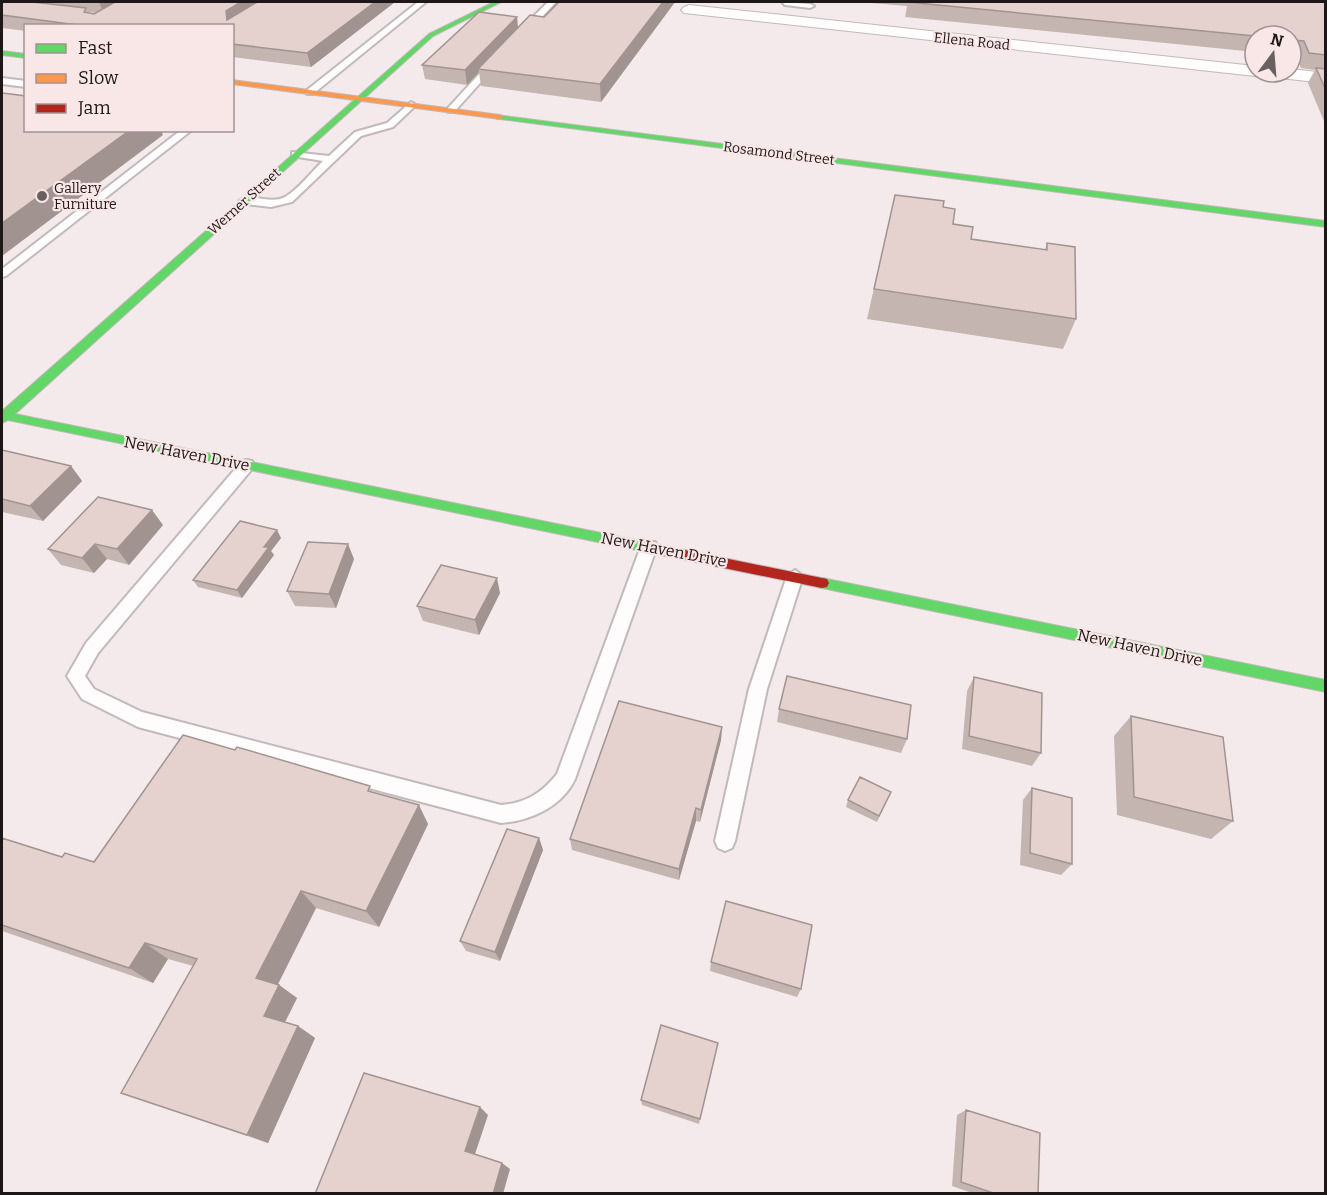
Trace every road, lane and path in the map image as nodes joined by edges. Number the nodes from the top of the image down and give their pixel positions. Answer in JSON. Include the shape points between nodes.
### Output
{"nodes":[{"id":1,"x":422,"y":2,"type":"edge"},
{"id":2,"x":498,"y":2,"type":"edge"},
{"id":3,"x":552,"y":2,"type":"edge"},
{"id":4,"x":785,"y":3,"type":"edge"},
{"id":5,"x":811,"y":4,"type":"edge"},
{"id":6,"x":689,"y":10,"type":"dead end"},
{"id":7,"x":802,"y":22,"type":"junction"},
{"id":8,"x":513,"y":43,"type":"edge"},
{"id":9,"x":506,"y":52,"type":"edge"},
{"id":10,"x":2,"y":53,"type":"edge"},
{"id":11,"x":24,"y":56,"type":"edge"},
{"id":12,"x":1243,"y":69,"type":"edge"},
{"id":13,"x":1303,"y":76,"type":"edge"},
{"id":14,"x":1326,"y":78,"type":"edge"},
{"id":15,"x":2,"y":81,"type":"edge"},
{"id":16,"x":234,"y":82,"type":"edge"},
{"id":17,"x":24,"y":84,"type":"edge"},
{"id":18,"x":310,"y":92,"type":"junction"},
{"id":19,"x":359,"y":98,"type":"junction"},
{"id":20,"x":411,"y":105,"type":"junction"},
{"id":21,"x":451,"y":110,"type":"junction"},
{"id":22,"x":185,"y":132,"type":"edge"},
{"id":23,"x":296,"y":154,"type":"junction"},
{"id":24,"x":331,"y":159,"type":"junction"},
{"id":25,"x":244,"y":201,"type":"junction"},
{"id":26,"x":1326,"y":224,"type":"edge"},
{"id":27,"x":2,"y":274,"type":"edge"},
{"id":28,"x":3,"y":417,"type":"edge"},
{"id":29,"x":247,"y":465,"type":"junction"},
{"id":30,"x":649,"y":546,"type":"junction"},
{"id":31,"x":795,"y":576,"type":"junction"},
{"id":32,"x":1326,"y":686,"type":"edge"},
{"id":33,"x":725,"y":841,"type":"dead end"}],
"edges":[{"from":1,"to":18,"type":"lane"},
{"from":2,"to":19,"type":"street","name":"Werner Street","via":[[431,35]]},
{"from":3,"to":8,"type":"lane"},
{"from":4,"to":5,"type":"lane"},
{"from":5,"to":7,"type":"street"},
{"from":6,"to":7,"type":"street","name":"Ellena Road"},
{"from":7,"to":12,"type":"street","name":"Ellena Road"},
{"from":9,"to":21,"type":"lane"},
{"from":10,"to":11,"type":"street"},
{"from":13,"to":14,"type":"street"},
{"from":15,"to":17,"type":"lane"},
{"from":16,"to":18,"type":"street","name":"Rosamond Street"},
{"from":18,"to":19,"type":"street","name":"Rosamond Street"},
{"from":19,"to":20,"type":"street","name":"Rosamond Street"},
{"from":19,"to":23,"type":"street","name":"Werner Street"},
{"from":20,"to":21,"type":"street","name":"Rosamond Street"},
{"from":20,"to":24,"type":"lane","via":[[390,125],[358,134]]},
{"from":21,"to":26,"type":"street","name":"Rosamond Street"},
{"from":22,"to":27,"type":"lane"},
{"from":23,"to":24,"type":"lane"},
{"from":23,"to":25,"type":"street","name":"Werner Street"},
{"from":24,"to":25,"type":"lane","via":[[288,200],[271,204]]},
{"from":25,"to":28,"type":"street","name":"Werner Street"},
{"from":28,"to":29,"type":"street","name":"New Haven Drive"},
{"from":29,"to":30,"type":"street","name":"New Haven Drive"},
{"from":29,"to":30,"type":"lane","via":[[92,648],[76,676],[88,694],[138,719],[501,814],[539,805],[565,779]]},
{"from":30,"to":31,"type":"street","name":"New Haven Drive"},
{"from":31,"to":32,"type":"street","name":"New Haven Drive"},
{"from":31,"to":33,"type":"lane","via":[[758,689]]}]}
